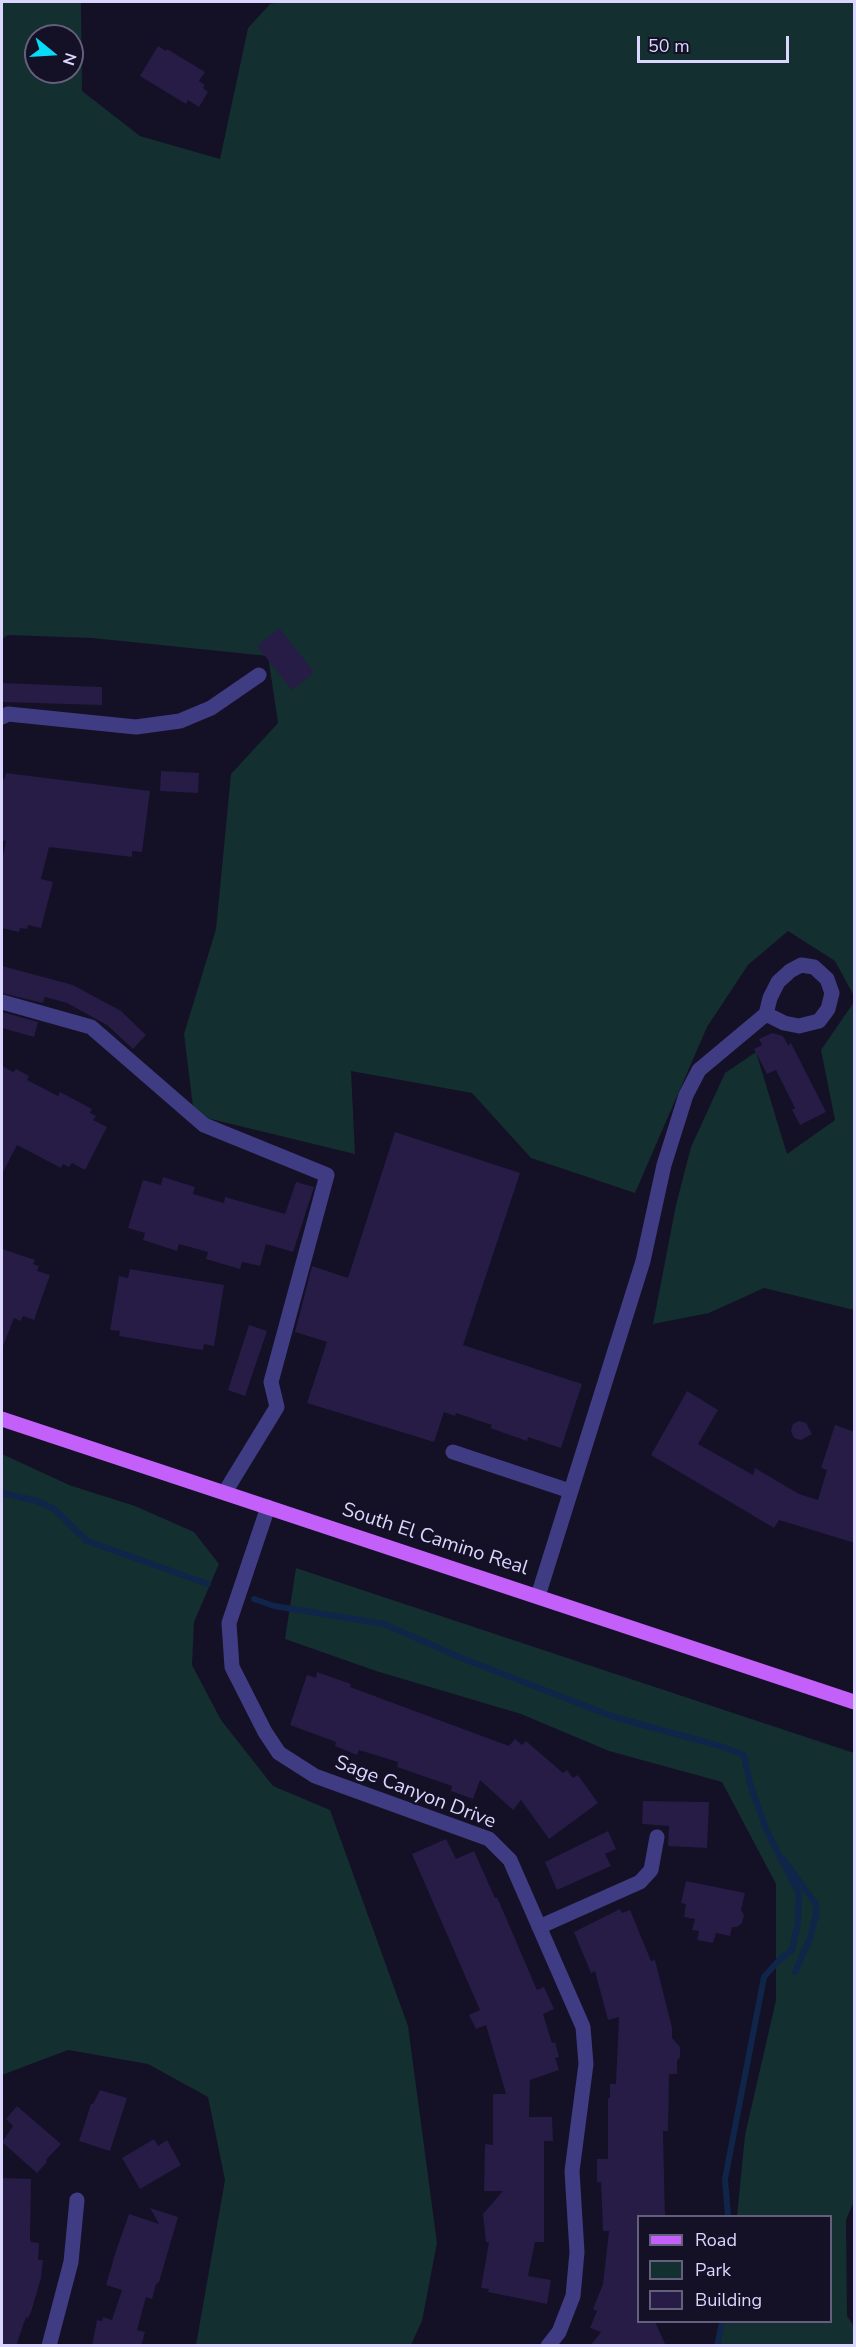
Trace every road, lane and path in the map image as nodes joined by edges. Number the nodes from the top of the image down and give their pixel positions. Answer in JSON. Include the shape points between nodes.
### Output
{"nodes":[{"id":1,"x":259,"y":675,"type":"dead end"},
{"id":2,"x":2,"y":717,"type":"edge"},
{"id":3,"x":2,"y":1002,"type":"edge"},
{"id":4,"x":766,"y":1014,"type":"junction"},
{"id":5,"x":2,"y":1419,"type":"edge"},
{"id":6,"x":453,"y":1452,"type":"dead end"},
{"id":7,"x":570,"y":1491,"type":"junction"},
{"id":8,"x":225,"y":1492,"type":"junction"},
{"id":9,"x":268,"y":1507,"type":"junction"},
{"id":10,"x":538,"y":1596,"type":"junction"},
{"id":11,"x":855,"y":1702,"type":"edge"},
{"id":12,"x":657,"y":1837,"type":"dead end"},
{"id":13,"x":539,"y":1927,"type":"junction"},
{"id":14,"x":77,"y":2200,"type":"dead end"},
{"id":15,"x":49,"y":2346,"type":"edge"},
{"id":16,"x":548,"y":2346,"type":"edge"}],
"edges":[{"from":1,"to":2,"type":"street","via":[[211,708],[180,722],[136,727],[8,714]]},
{"from":3,"to":8,"type":"street","via":[[92,1027],[204,1125],[327,1175],[271,1382],[277,1407]]},
{"from":4,"to":4,"type":"street","via":[[778,982],[790,971],[801,965],[814,967],[827,979],[832,993],[828,1009],[819,1021],[799,1026]]},
{"from":4,"to":7,"type":"street","via":[[699,1070],[686,1095],[664,1166],[643,1262]]},
{"from":5,"to":8,"type":"main road","name":"South El Camino Real"},
{"from":6,"to":7,"type":"street"},
{"from":7,"to":10,"type":"street"},
{"from":8,"to":9,"type":"main road","name":"South El Camino Real"},
{"from":9,"to":10,"type":"main road","name":"South El Camino Real"},
{"from":9,"to":13,"type":"street","name":"Sage Canyon Drive","via":[[229,1623],[232,1667],[265,1732],[279,1753],[315,1776],[489,1839],[510,1860]]},
{"from":10,"to":11,"type":"main road","name":"South El Camino Real"},
{"from":12,"to":13,"type":"street","via":[[651,1870],[640,1882]]},
{"from":13,"to":16,"type":"street","name":"Sage Canyon Drive","via":[[583,2027],[586,2064],[572,2171],[577,2252],[573,2296],[559,2332]]},
{"from":14,"to":15,"type":"street","via":[[71,2262]]}]}
